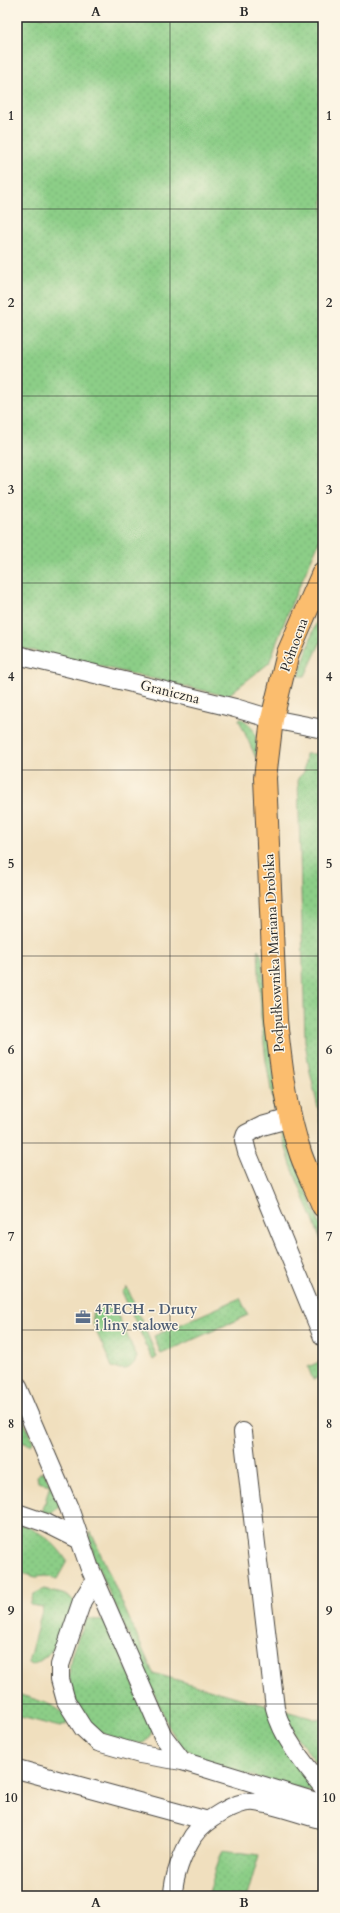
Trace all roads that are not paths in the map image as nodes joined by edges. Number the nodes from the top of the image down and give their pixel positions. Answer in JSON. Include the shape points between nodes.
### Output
{"nodes":[{"id":1,"x":323,"y":573,"type":"edge"},
{"id":2,"x":17,"y":655,"type":"edge"},
{"id":3,"x":272,"y":719,"type":"junction"},
{"id":4,"x":323,"y":729,"type":"edge"},
{"id":5,"x":291,"y":1118,"type":"junction"},
{"id":6,"x":323,"y":1206,"type":"edge"},
{"id":7,"x":323,"y":1337,"type":"edge"},
{"id":8,"x":17,"y":1388,"type":"edge"},
{"id":9,"x":243,"y":1432,"type":"dead end"},
{"id":10,"x":17,"y":1513,"type":"edge"},
{"id":11,"x":80,"y":1540,"type":"junction"},
{"id":12,"x":95,"y":1580,"type":"junction"},
{"id":13,"x":182,"y":1761,"type":"junction"},
{"id":14,"x":17,"y":1769,"type":"edge"},
{"id":15,"x":323,"y":1787,"type":"edge"},
{"id":16,"x":323,"y":1804,"type":"edge"},
{"id":17,"x":323,"y":1820,"type":"edge"},
{"id":18,"x":208,"y":1821,"type":"junction"},
{"id":19,"x":174,"y":1896,"type":"edge"}],
"edges":[{"from":1,"to":3,"type":"main road","name":"Północna","via":[[288,653]]},
{"from":2,"to":3,"type":"street","name":"Graniczna"},
{"from":3,"to":4,"type":"street","name":"Graniczna"},
{"from":3,"to":5,"type":"main road","name":"Podpułkownika Mariana Drobika","via":[[265,778],[275,1012],[280,1059]]},
{"from":5,"to":6,"type":"main road","name":"Podpułkownika Mariana Drobika","via":[[301,1155]]},
{"from":5,"to":7,"type":"street","via":[[262,1126],[246,1134],[244,1140],[246,1152]]},
{"from":8,"to":11,"type":"street","via":[[69,1508]]},
{"from":9,"to":15,"type":"street","via":[[277,1717],[289,1742]]},
{"from":10,"to":11,"type":"street","via":[[46,1523]]},
{"from":11,"to":12,"type":"street"},
{"from":12,"to":13,"type":"street","via":[[164,1736]]},
{"from":12,"to":13,"type":"street","via":[[82,1601],[60,1665],[60,1678],[66,1701],[83,1728],[98,1742],[140,1754]]},
{"from":13,"to":16,"type":"street"},
{"from":14,"to":18,"type":"street"},
{"from":17,"to":18,"type":"street","via":[[255,1802],[240,1804]]},
{"from":18,"to":19,"type":"street","via":[[193,1836],[181,1862],[173,1889]]}]}
